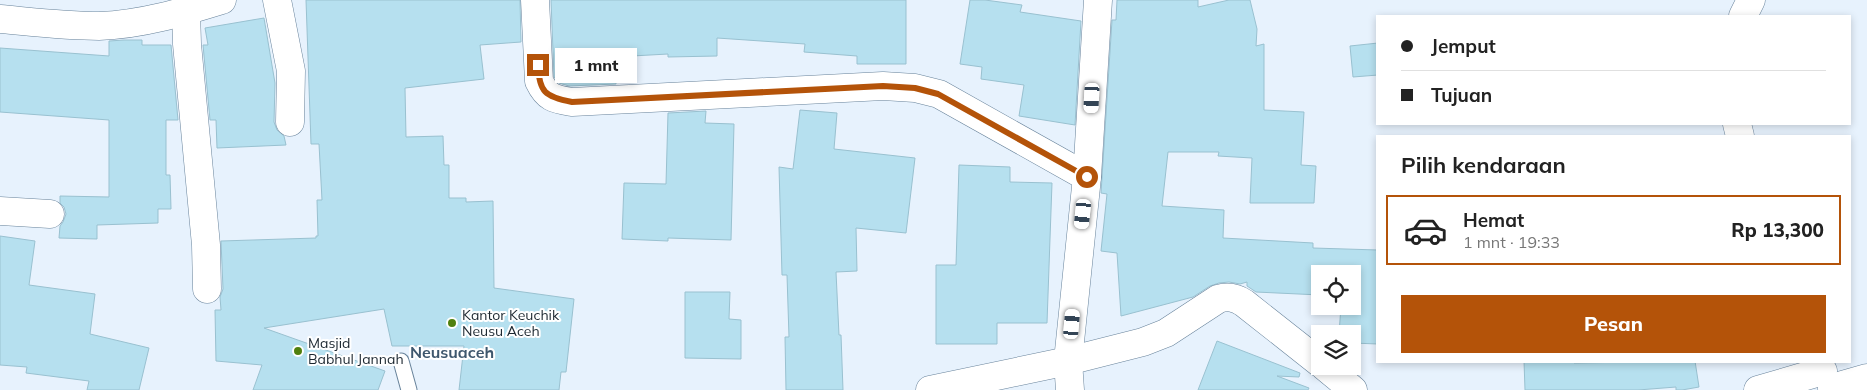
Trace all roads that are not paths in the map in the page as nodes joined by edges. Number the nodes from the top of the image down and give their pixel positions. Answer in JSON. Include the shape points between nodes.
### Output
{"nodes":[{"id":1,"x":222,"y":0,"type":"edge"},
{"id":2,"x":277,"y":0,"type":"edge"},
{"id":3,"x":535,"y":0,"type":"edge"},
{"id":4,"x":1098,"y":0,"type":"edge"},
{"id":5,"x":1751,"y":0,"type":"edge"},
{"id":6,"x":186,"y":12,"type":"junction"},
{"id":7,"x":1744,"y":15,"type":"edge"},
{"id":8,"x":0,"y":19,"type":"edge"},
{"id":9,"x":290,"y":122,"type":"dead end"},
{"id":10,"x":1087,"y":177,"type":"junction"},
{"id":11,"x":0,"y":211,"type":"edge"},
{"id":12,"x":50,"y":214,"type":"dead end"},
{"id":13,"x":207,"y":289,"type":"dead end"},
{"id":14,"x":1311,"y":356,"type":"edge"},
{"id":15,"x":400,"y":361,"type":"dead end"},
{"id":16,"x":1068,"y":361,"type":"junction"},
{"id":17,"x":1335,"y":375,"type":"edge"},
{"id":18,"x":1827,"y":378,"type":"edge"},
{"id":19,"x":1867,"y":378,"type":"edge"},
{"id":20,"x":409,"y":390,"type":"edge"},
{"id":21,"x":930,"y":390,"type":"edge"},
{"id":22,"x":1070,"y":390,"type":"edge"},
{"id":23,"x":1353,"y":390,"type":"edge"},
{"id":24,"x":1758,"y":390,"type":"edge"}],
"edges":[{"from":1,"to":6,"type":"street"},
{"from":2,"to":9,"type":"street","via":[[291,71]]},
{"from":3,"to":10,"type":"street","via":[[539,81],[553,99],[572,102],[883,86],[915,88],[938,94]]},
{"from":4,"to":10,"type":"street"},
{"from":5,"to":7,"type":"street"},
{"from":6,"to":8,"type":"street","via":[[100,26]]},
{"from":6,"to":13,"type":"street"},
{"from":10,"to":16,"type":"street"},
{"from":11,"to":12,"type":"street"},
{"from":14,"to":16,"type":"street","via":[[1244,303],[1226,297],[1166,333]]},
{"from":15,"to":20,"type":"lane"},
{"from":16,"to":21,"type":"street"},
{"from":16,"to":22,"type":"street"},
{"from":17,"to":23,"type":"street"},
{"from":18,"to":19,"type":"street"},
{"from":18,"to":24,"type":"street"}]}
